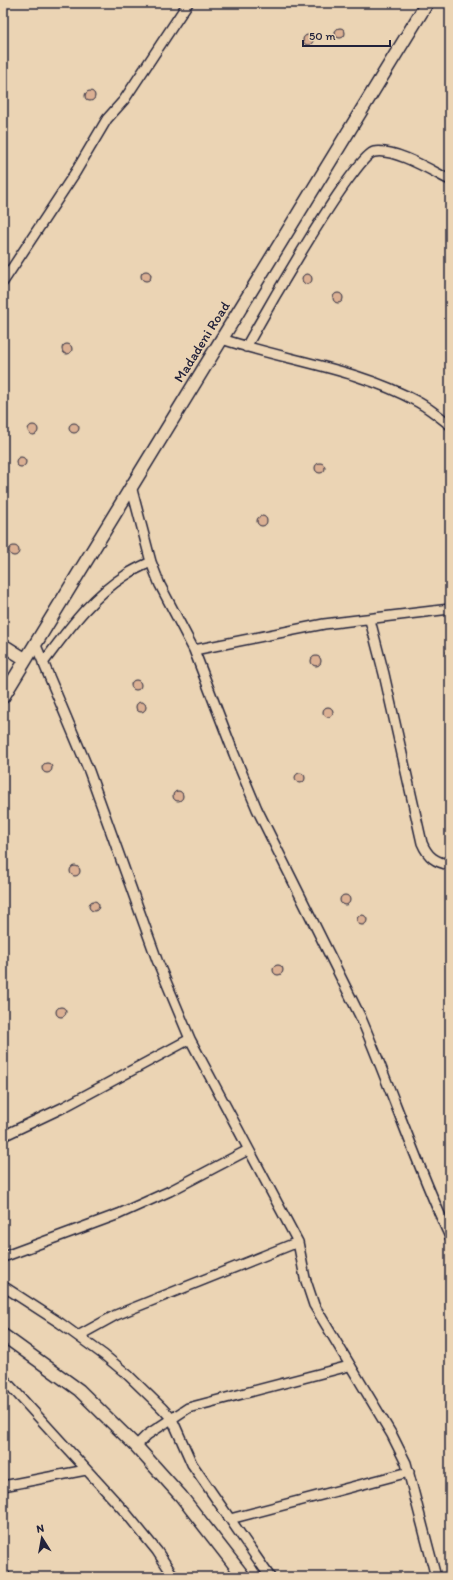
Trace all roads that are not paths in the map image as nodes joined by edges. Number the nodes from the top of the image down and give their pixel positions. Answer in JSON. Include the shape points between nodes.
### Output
{"nodes":[{"id":1,"x":188,"y":3,"type":"edge"},
{"id":2,"x":427,"y":3,"type":"edge"},
{"id":3,"x":450,"y":180,"type":"edge"},
{"id":4,"x":3,"y":282,"type":"edge"},
{"id":5,"x":222,"y":339,"type":"junction"},
{"id":6,"x":246,"y":347,"type":"junction"},
{"id":7,"x":450,"y":425,"type":"edge"},
{"id":8,"x":131,"y":486,"type":"junction"},
{"id":9,"x":151,"y":562,"type":"junction"},
{"id":10,"x":450,"y":609,"type":"edge"},
{"id":11,"x":370,"y":620,"type":"junction"},
{"id":12,"x":35,"y":643,"type":"junction"},
{"id":13,"x":3,"y":644,"type":"edge"},
{"id":14,"x":194,"y":650,"type":"junction"},
{"id":15,"x":25,"y":659,"type":"junction"},
{"id":16,"x":43,"y":663,"type":"junction"},
{"id":17,"x":3,"y":697,"type":"edge"},
{"id":18,"x":450,"y":865,"type":"edge"},
{"id":19,"x":190,"y":1039,"type":"junction"},
{"id":20,"x":3,"y":1136,"type":"edge"},
{"id":21,"x":248,"y":1150,"type":"junction"},
{"id":22,"x":450,"y":1237,"type":"edge"},
{"id":23,"x":298,"y":1242,"type":"junction"},
{"id":24,"x":3,"y":1257,"type":"edge"},
{"id":25,"x":3,"y":1286,"type":"edge"},
{"id":26,"x":3,"y":1335,"type":"edge"},
{"id":27,"x":78,"y":1336,"type":"junction"},
{"id":28,"x":349,"y":1366,"type":"junction"},
{"id":29,"x":3,"y":1378,"type":"edge"},
{"id":30,"x":172,"y":1419,"type":"junction"},
{"id":31,"x":136,"y":1446,"type":"junction"},
{"id":32,"x":86,"y":1470,"type":"junction"},
{"id":33,"x":410,"y":1472,"type":"junction"},
{"id":34,"x":3,"y":1486,"type":"edge"},
{"id":35,"x":230,"y":1519,"type":"junction"},
{"id":36,"x":3,"y":1574,"type":"edge"},
{"id":37,"x":6,"y":1577,"type":"edge"},
{"id":38,"x":174,"y":1577,"type":"edge"},
{"id":39,"x":244,"y":1577,"type":"edge"},
{"id":40,"x":270,"y":1577,"type":"edge"},
{"id":41,"x":436,"y":1577,"type":"edge"}],
"edges":[{"from":1,"to":4,"type":"street","via":[[124,100],[107,119],[75,173]]},
{"from":2,"to":5,"type":"street","name":"Madadeni Road"},
{"from":3,"to":6,"type":"street","via":[[389,153],[374,152],[367,156],[300,254]]},
{"from":5,"to":6,"type":"street"},
{"from":5,"to":8,"type":"street","name":"Madadeni Road"},
{"from":6,"to":7,"type":"street","via":[[370,381],[419,403]]},
{"from":8,"to":9,"type":"street"},
{"from":8,"to":12,"type":"street","name":"Madadeni Road"},
{"from":9,"to":14,"type":"street"},
{"from":9,"to":16,"type":"street","via":[[126,574],[93,602],[75,620]]},
{"from":10,"to":11,"type":"street"},
{"from":11,"to":14,"type":"street","via":[[317,626]]},
{"from":11,"to":18,"type":"street","via":[[422,843],[432,858],[439,863]]},
{"from":12,"to":15,"type":"street","name":"Madadeni Road"},
{"from":12,"to":16,"type":"street"},
{"from":13,"to":15,"type":"street"},
{"from":14,"to":22,"type":"street","via":[[244,779],[361,1018],[428,1190]]},
{"from":15,"to":17,"type":"street","name":"Madadeni Road"},
{"from":16,"to":19,"type":"street","via":[[89,771],[157,960]]},
{"from":19,"to":20,"type":"street","via":[[62,1108]]},
{"from":19,"to":21,"type":"street"},
{"from":21,"to":23,"type":"street"},
{"from":21,"to":24,"type":"street","via":[[170,1191],[119,1214]]},
{"from":23,"to":27,"type":"street","via":[[116,1315]]},
{"from":23,"to":28,"type":"street","via":[[305,1278],[314,1305]]},
{"from":25,"to":27,"type":"street"},
{"from":26,"to":31,"type":"street","via":[[79,1390]]},
{"from":27,"to":30,"type":"street","via":[[128,1375]]},
{"from":28,"to":30,"type":"street","via":[[198,1405],[178,1413]]},
{"from":28,"to":33,"type":"street","via":[[392,1435]]},
{"from":29,"to":32,"type":"street"},
{"from":30,"to":31,"type":"street","via":[[147,1435]]},
{"from":30,"to":35,"type":"street","via":[[192,1464]]},
{"from":31,"to":39,"type":"street","via":[[181,1496]]},
{"from":32,"to":34,"type":"street"},
{"from":32,"to":38,"type":"street","via":[[157,1550]]},
{"from":33,"to":35,"type":"street"},
{"from":33,"to":41,"type":"street"},
{"from":35,"to":40,"type":"street"},
{"from":36,"to":37,"type":"street"}]}
